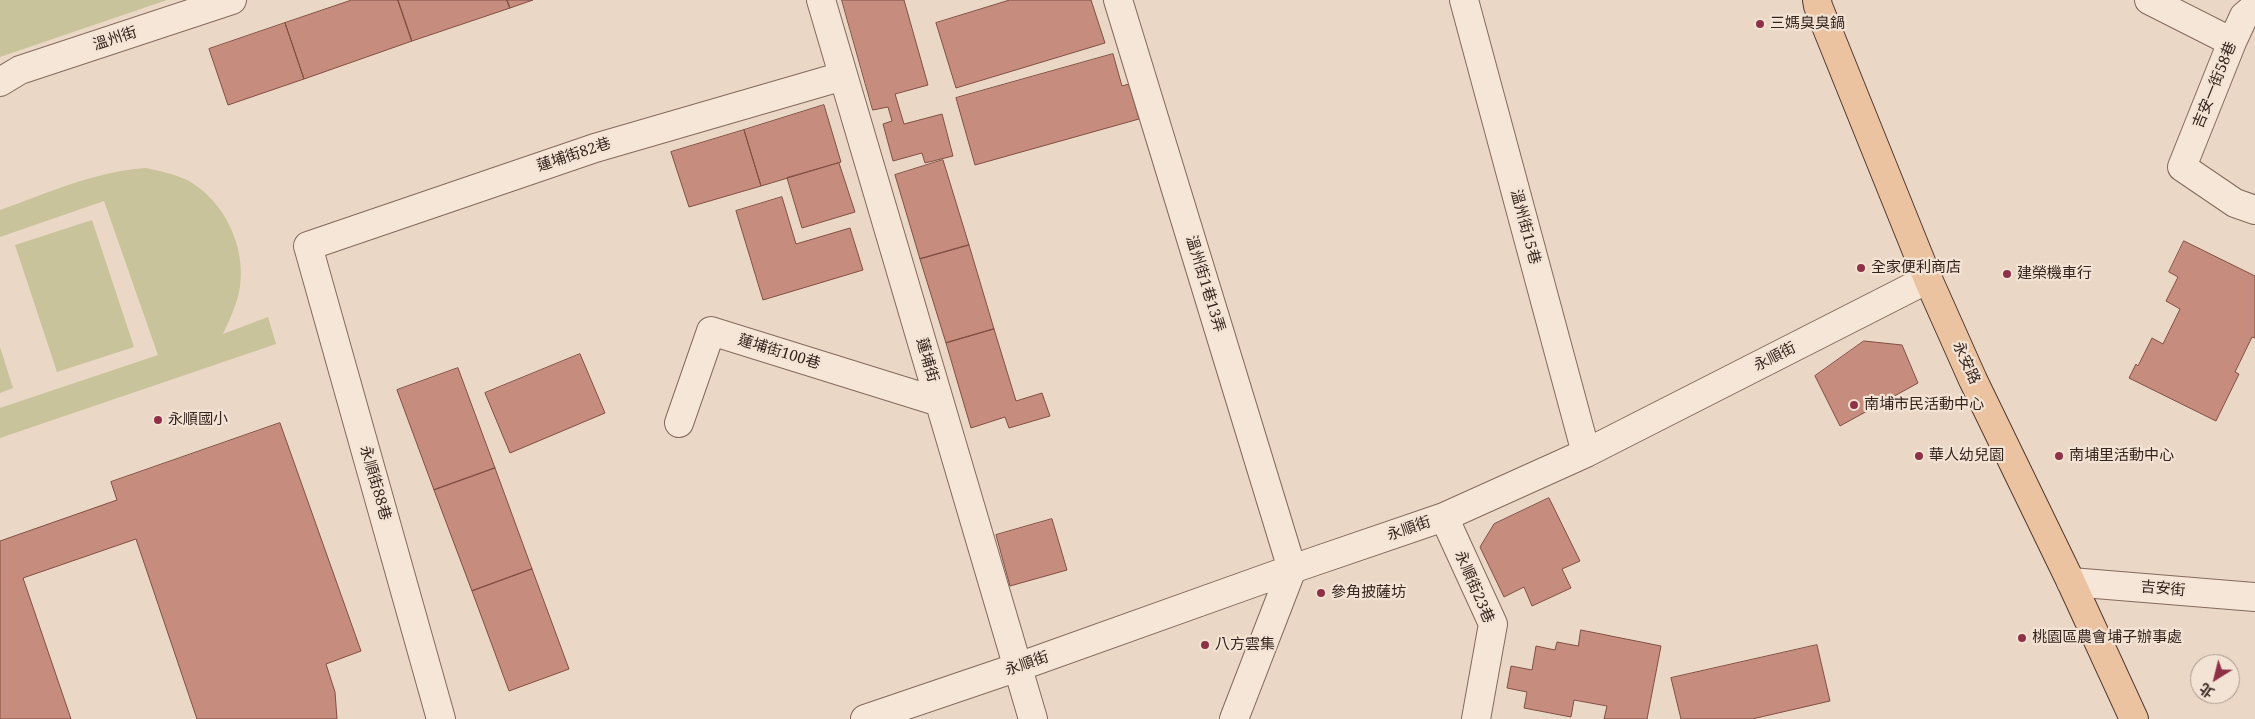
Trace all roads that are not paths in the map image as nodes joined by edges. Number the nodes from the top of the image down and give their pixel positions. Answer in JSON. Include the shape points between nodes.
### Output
{"nodes":[{"id":1,"x":232,"y":0,"type":"edge"},
{"id":2,"x":822,"y":0,"type":"edge"},
{"id":3,"x":1118,"y":0,"type":"edge"},
{"id":4,"x":1464,"y":0,"type":"edge"},
{"id":5,"x":1817,"y":0,"type":"edge"},
{"id":6,"x":2149,"y":0,"type":"edge"},
{"id":7,"x":2255,"y":7,"type":"edge"},
{"id":8,"x":2232,"y":42,"type":"junction"},
{"id":9,"x":843,"y":76,"type":"junction"},
{"id":10,"x":0,"y":82,"type":"edge"},
{"id":11,"x":2255,"y":210,"type":"edge"},
{"id":12,"x":308,"y":246,"type":"joint"},
{"id":13,"x":1928,"y":279,"type":"junction"},
{"id":14,"x":939,"y":402,"type":"junction"},
{"id":15,"x":679,"y":423,"type":"dead end"},
{"id":16,"x":1586,"y":453,"type":"junction"},
{"id":17,"x":1444,"y":517,"type":"junction"},
{"id":18,"x":1292,"y":568,"type":"junction"},
{"id":19,"x":2071,"y":582,"type":"junction"},
{"id":20,"x":2255,"y":597,"type":"edge"},
{"id":21,"x":1018,"y":668,"type":"junction"},
{"id":22,"x":442,"y":719,"type":"edge"},
{"id":23,"x":865,"y":719,"type":"edge"},
{"id":24,"x":1033,"y":719,"type":"edge"},
{"id":25,"x":1234,"y":719,"type":"edge"},
{"id":26,"x":1476,"y":719,"type":"edge"},
{"id":27,"x":2134,"y":719,"type":"edge"}],
"edges":[{"from":1,"to":10,"type":"street","name":"溫州街","via":[[20,70]]},
{"from":2,"to":9,"type":"street","name":"蓮埔街"},
{"from":3,"to":18,"type":"street","name":"溫州街1巷13弄"},
{"from":4,"to":16,"type":"street","name":"溫州街15巷"},
{"from":5,"to":13,"type":"main road","name":"永安路"},
{"from":6,"to":8,"type":"street"},
{"from":7,"to":8,"type":"street","name":"吉安一街58巷","via":[[2244,16]]},
{"from":8,"to":11,"type":"street","name":"吉安一街58巷","via":[[2182,167],[2235,203]]},
{"from":9,"to":12,"type":"street","name":"蓮埔街82巷","via":[[595,148]]},
{"from":9,"to":14,"type":"street","name":"蓮埔街"},
{"from":12,"to":22,"type":"street","name":"永順街88巷"},
{"from":13,"to":16,"type":"street","name":"永順街"},
{"from":13,"to":19,"type":"main road","name":"永安路"},
{"from":14,"to":15,"type":"street","name":"蓮埔街100巷","via":[[712,331]]},
{"from":14,"to":21,"type":"street","name":"蓮埔街"},
{"from":16,"to":17,"type":"street","name":"永順街"},
{"from":17,"to":18,"type":"street","name":"永順街"},
{"from":17,"to":26,"type":"street","name":"永順街23巷","via":[[1493,624]]},
{"from":18,"to":21,"type":"street","name":"永順街"},
{"from":18,"to":25,"type":"street"},
{"from":19,"to":20,"type":"street","name":"吉安街"},
{"from":19,"to":27,"type":"main road","name":"永安路"},
{"from":21,"to":23,"type":"street","name":"永順街"},
{"from":21,"to":24,"type":"street","name":"蓮埔街"}]}
